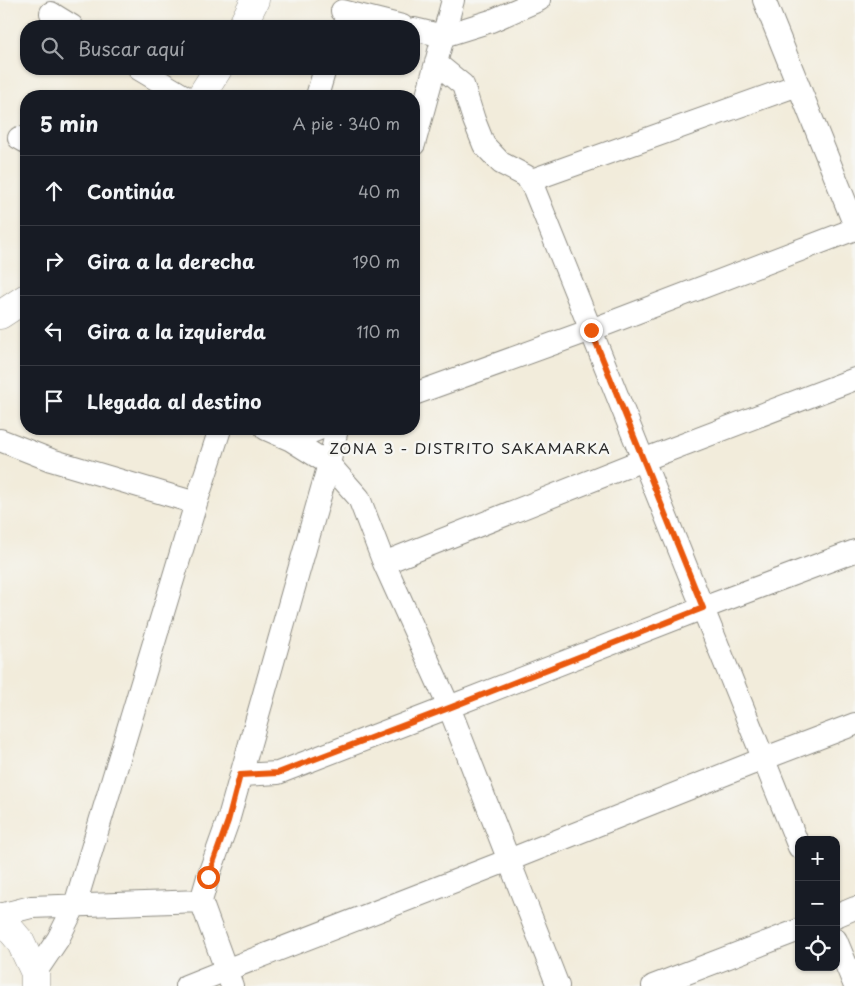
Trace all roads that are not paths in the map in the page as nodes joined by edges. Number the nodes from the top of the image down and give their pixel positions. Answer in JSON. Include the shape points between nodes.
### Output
{"nodes":[{"id":1,"x":256,"y":0,"type":"edge"},
{"id":2,"x":453,"y":0,"type":"edge"},
{"id":3,"x":539,"y":0,"type":"edge"},
{"id":4,"x":764,"y":0,"type":"edge"},
{"id":5,"x":51,"y":13,"type":"dead end"},
{"id":6,"x":342,"y":13,"type":"edge"},
{"id":7,"x":62,"y":20,"type":"edge"},
{"id":8,"x":245,"y":20,"type":"edge"},
{"id":9,"x":374,"y":20,"type":"edge"},
{"id":10,"x":420,"y":30,"type":"edge"},
{"id":11,"x":443,"y":36,"type":"junction"},
{"id":12,"x":436,"y":63,"type":"junction"},
{"id":13,"x":149,"y":75,"type":"edge"},
{"id":14,"x":214,"y":75,"type":"edge"},
{"id":15,"x":318,"y":75,"type":"edge"},
{"id":16,"x":798,"y":85,"type":"junction"},
{"id":17,"x":174,"y":90,"type":"edge"},
{"id":18,"x":205,"y":90,"type":"edge"},
{"id":19,"x":317,"y":90,"type":"edge"},
{"id":20,"x":420,"y":122,"type":"edge"},
{"id":21,"x":529,"y":181,"type":"junction"},
{"id":22,"x":855,"y":227,"type":"edge"},
{"id":23,"x":20,"y":302,"type":"edge"},
{"id":24,"x":0,"y":315,"type":"edge"},
{"id":25,"x":591,"y":330,"type":"junction"},
{"id":26,"x":855,"y":379,"type":"edge"},
{"id":27,"x":420,"y":392,"type":"edge"},
{"id":28,"x":218,"y":435,"type":"edge"},
{"id":29,"x":280,"y":435,"type":"edge"},
{"id":30,"x":304,"y":435,"type":"edge"},
{"id":31,"x":336,"y":435,"type":"edge"},
{"id":32,"x":0,"y":440,"type":"edge"},
{"id":33,"x":291,"y":440,"type":"junction"},
{"id":34,"x":643,"y":460,"type":"junction"},
{"id":35,"x":329,"y":464,"type":"junction"},
{"id":36,"x":196,"y":504,"type":"junction"},
{"id":37,"x":855,"y":551,"type":"edge"},
{"id":38,"x":384,"y":563,"type":"junction"},
{"id":39,"x":703,"y":608,"type":"junction"},
{"id":40,"x":449,"y":708,"type":"junction"},
{"id":41,"x":855,"y":724,"type":"edge"},
{"id":42,"x":763,"y":759,"type":"junction"},
{"id":43,"x":240,"y":775,"type":"junction"},
{"id":44,"x":795,"y":837,"type":"edge"},
{"id":45,"x":509,"y":860,"type":"junction"},
{"id":46,"x":201,"y":902,"type":"junction"},
{"id":47,"x":75,"y":905,"type":"junction"},
{"id":48,"x":855,"y":908,"type":"edge"},
{"id":49,"x":840,"y":914,"type":"edge"},
{"id":50,"x":0,"y":916,"type":"edge"},
{"id":51,"x":795,"y":932,"type":"edge"},
{"id":52,"x":840,"y":950,"type":"edge"},
{"id":53,"x":229,"y":978,"type":"edge"},
{"id":54,"x":35,"y":980,"type":"edge"},
{"id":55,"x":186,"y":986,"type":"edge"},
{"id":56,"x":558,"y":986,"type":"edge"},
{"id":57,"x":653,"y":986,"type":"edge"},
{"id":58,"x":854,"y":986,"type":"edge"}],
"edges":[{"from":1,"to":8,"type":"main road"},
{"from":2,"to":11,"type":"street"},
{"from":3,"to":11,"type":"street","via":[[491,21]]},
{"from":4,"to":16,"type":"street"},
{"from":5,"to":7,"type":"street"},
{"from":6,"to":9,"type":"street"},
{"from":10,"to":11,"type":"street"},
{"from":11,"to":12,"type":"street"},
{"from":12,"to":20,"type":"street"},
{"from":12,"to":21,"type":"street","via":[[463,86],[484,145],[500,163],[526,176]]},
{"from":13,"to":17,"type":"street"},
{"from":14,"to":18,"type":"main road"},
{"from":15,"to":19,"type":"street"},
{"from":16,"to":21,"type":"street"},
{"from":16,"to":22,"type":"street"},
{"from":21,"to":25,"type":"street"},
{"from":22,"to":25,"type":"street"},
{"from":23,"to":24,"type":"main road"},
{"from":25,"to":27,"type":"street"},
{"from":25,"to":34,"type":"street"},
{"from":26,"to":34,"type":"street"},
{"from":28,"to":36,"type":"street"},
{"from":29,"to":33,"type":"street"},
{"from":30,"to":33,"type":"street"},
{"from":31,"to":35,"type":"street"},
{"from":32,"to":36,"type":"street","via":[[51,460]]},
{"from":33,"to":35,"type":"street"},
{"from":34,"to":38,"type":"street"},
{"from":34,"to":39,"type":"street"},
{"from":35,"to":38,"type":"street","via":[[359,498]]},
{"from":35,"to":43,"type":"street"},
{"from":36,"to":47,"type":"street"},
{"from":37,"to":39,"type":"street"},
{"from":38,"to":40,"type":"street"},
{"from":39,"to":40,"type":"street"},
{"from":39,"to":42,"type":"street"},
{"from":40,"to":43,"type":"street","via":[[278,773]]},
{"from":40,"to":45,"type":"street"},
{"from":41,"to":42,"type":"street"},
{"from":42,"to":44,"type":"street"},
{"from":42,"to":45,"type":"street"},
{"from":43,"to":46,"type":"street"},
{"from":45,"to":53,"type":"street"},
{"from":45,"to":56,"type":"street"},
{"from":46,"to":47,"type":"street"},
{"from":46,"to":53,"type":"street"},
{"from":47,"to":50,"type":"street","via":[[31,907]]},
{"from":47,"to":54,"type":"street"},
{"from":48,"to":49,"type":"street"},
{"from":50,"to":54,"type":"main road","via":[[20,941]]},
{"from":51,"to":57,"type":"street"},
{"from":52,"to":58,"type":"street"},
{"from":53,"to":55,"type":"street"}]}
